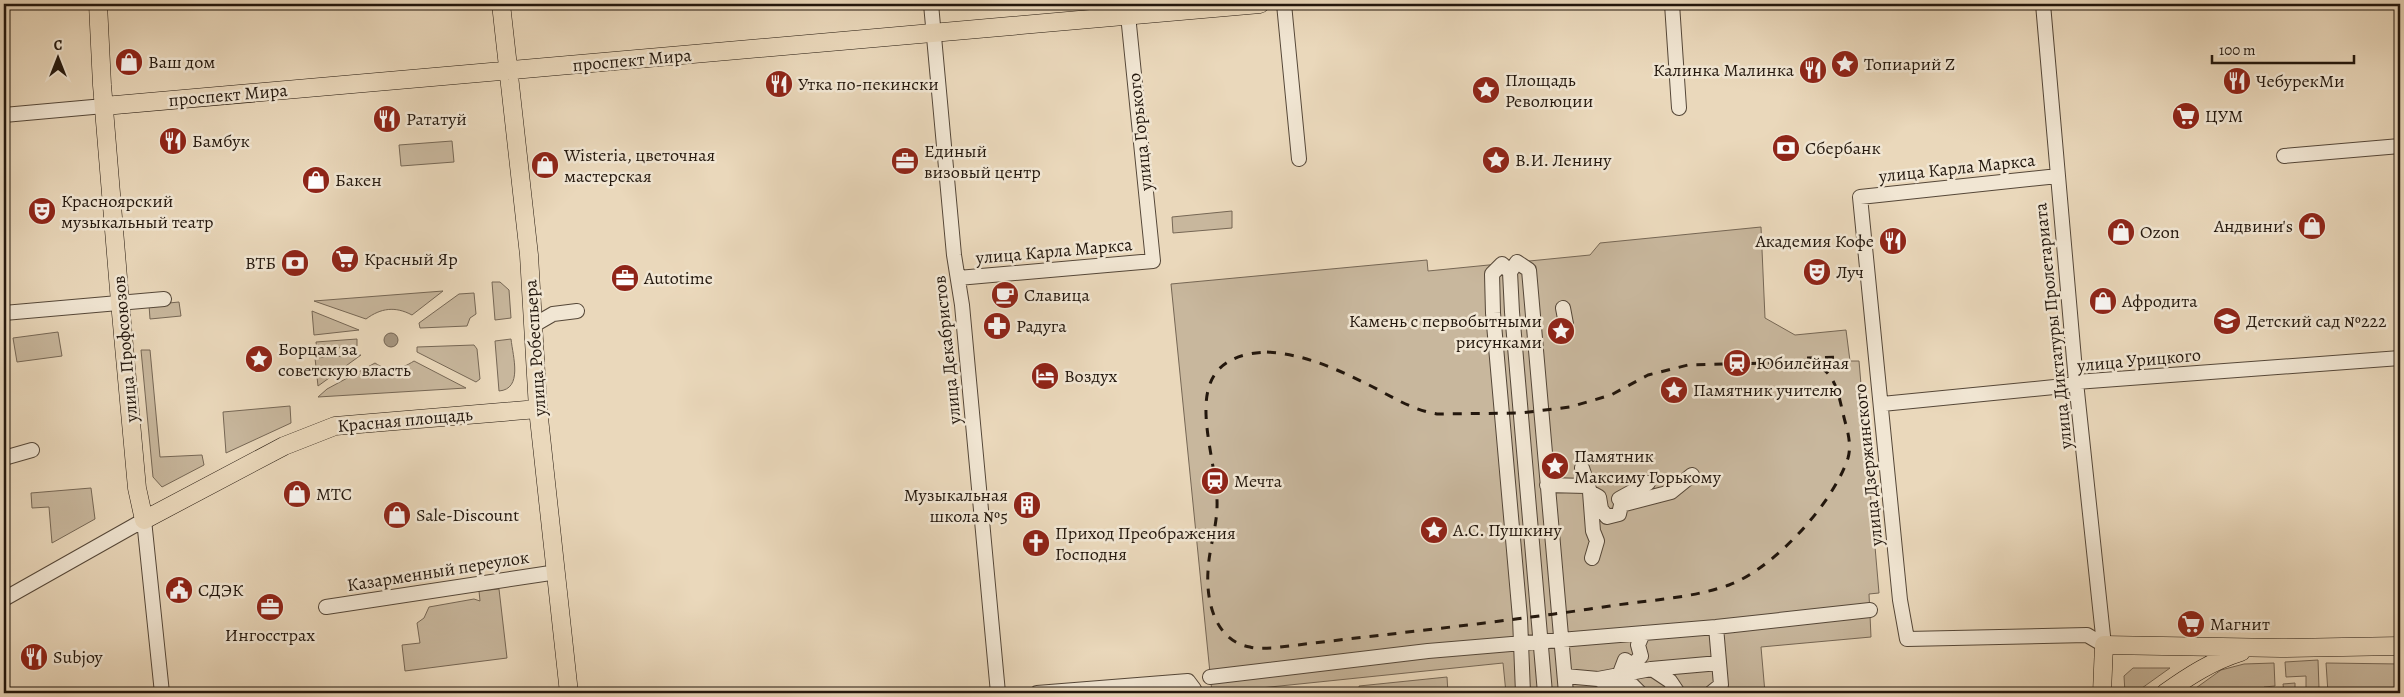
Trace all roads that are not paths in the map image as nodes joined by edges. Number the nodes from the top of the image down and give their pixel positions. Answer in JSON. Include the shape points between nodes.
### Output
{"nodes":[{"id":1,"x":98,"y":4,"type":"edge"},
{"id":2,"x":501,"y":4,"type":"edge"},
{"id":3,"x":931,"y":4,"type":"edge"},
{"id":4,"x":1260,"y":4,"type":"edge"},
{"id":5,"x":1284,"y":4,"type":"edge"},
{"id":6,"x":1672,"y":4,"type":"edge"},
{"id":7,"x":2043,"y":4,"type":"edge"},
{"id":8,"x":1127,"y":10,"type":"edge"},
{"id":9,"x":933,"y":33,"type":"junction"},
{"id":10,"x":509,"y":70,"type":"junction"},
{"id":11,"x":104,"y":106,"type":"junction"},
{"id":12,"x":1679,"y":108,"type":"dead end"},
{"id":13,"x":4,"y":115,"type":"edge"},
{"id":14,"x":2400,"y":146,"type":"edge"},
{"id":15,"x":2284,"y":156,"type":"dead end"},
{"id":16,"x":1299,"y":159,"type":"dead end"},
{"id":17,"x":2058,"y":176,"type":"junction"},
{"id":18,"x":1860,"y":197,"type":"joint"},
{"id":19,"x":1152,"y":261,"type":"joint"},
{"id":20,"x":1510,"y":272,"type":"junction"},
{"id":21,"x":958,"y":278,"type":"junction"},
{"id":22,"x":164,"y":299,"type":"dead end"},
{"id":23,"x":120,"y":302,"type":"junction"},
{"id":24,"x":1563,"y":308,"type":"dead end"},
{"id":25,"x":577,"y":311,"type":"dead end"},
{"id":26,"x":4,"y":313,"type":"edge"},
{"id":27,"x":1566,"y":324,"type":"dead end"},
{"id":28,"x":534,"y":325,"type":"junction"},
{"id":29,"x":2400,"y":358,"type":"edge"},
{"id":30,"x":2076,"y":382,"type":"junction"},
{"id":31,"x":1882,"y":404,"type":"junction"},
{"id":32,"x":538,"y":409,"type":"junction"},
{"id":33,"x":32,"y":450,"type":"dead end"},
{"id":34,"x":4,"y":458,"type":"edge"},
{"id":35,"x":1582,"y":468,"type":"dead end"},
{"id":36,"x":1692,"y":475,"type":"dead end"},
{"id":37,"x":1547,"y":485,"type":"junction"},
{"id":38,"x":1592,"y":492,"type":"junction"},
{"id":39,"x":1620,"y":502,"type":"junction"},
{"id":40,"x":1606,"y":517,"type":"junction"},
{"id":41,"x":144,"y":520,"type":"junction"},
{"id":42,"x":1597,"y":541,"type":"junction"},
{"id":43,"x":1592,"y":558,"type":"dead end"},
{"id":44,"x":557,"y":572,"type":"junction"},
{"id":45,"x":4,"y":599,"type":"edge"},
{"id":46,"x":326,"y":607,"type":"dead end"},
{"id":47,"x":1870,"y":610,"type":"dead end"},
{"id":48,"x":1716,"y":627,"type":"junction"},
{"id":49,"x":1643,"y":633,"type":"junction"},
{"id":50,"x":1562,"y":638,"type":"junction"},
{"id":51,"x":1540,"y":641,"type":"junction"},
{"id":52,"x":1521,"y":642,"type":"junction"},
{"id":53,"x":2104,"y":645,"type":"junction"},
{"id":54,"x":2400,"y":646,"type":"edge"},
{"id":55,"x":2256,"y":648,"type":"junction"},
{"id":56,"x":1719,"y":663,"type":"junction"},
{"id":57,"x":1651,"y":669,"type":"junction"},
{"id":58,"x":1620,"y":673,"type":"junction"},
{"id":59,"x":1565,"y":676,"type":"junction"},
{"id":60,"x":1210,"y":677,"type":"dead end"},
{"id":61,"x":1598,"y":679,"type":"junction"},
{"id":62,"x":1191,"y":687,"type":"edge"},
{"id":63,"x":162,"y":693,"type":"edge"},
{"id":64,"x":569,"y":693,"type":"edge"},
{"id":65,"x":998,"y":693,"type":"edge"},
{"id":66,"x":1037,"y":693,"type":"edge"},
{"id":67,"x":1523,"y":693,"type":"edge"},
{"id":68,"x":1545,"y":693,"type":"edge"},
{"id":69,"x":1566,"y":693,"type":"edge"},
{"id":70,"x":1626,"y":693,"type":"edge"},
{"id":71,"x":1640,"y":693,"type":"edge"},
{"id":72,"x":1678,"y":693,"type":"edge"},
{"id":73,"x":1711,"y":693,"type":"edge"},
{"id":74,"x":2102,"y":693,"type":"edge"},
{"id":75,"x":2165,"y":693,"type":"edge"}],
"edges":[{"from":1,"to":11,"type":"main road","name":"улица Профсоюзов"},
{"from":2,"to":10,"type":"main road","name":"улица Робеспьера"},
{"from":3,"to":9,"type":"street","name":"улица Декабристов"},
{"from":4,"to":8,"type":"main road","name":"проспект Мира"},
{"from":5,"to":16,"type":"street"},
{"from":6,"to":12,"type":"street"},
{"from":7,"to":17,"type":"street","name":"улица Диктатуры Пролетариата"},
{"from":8,"to":9,"type":"main road","name":"проспект Мира"},
{"from":8,"to":19,"type":"street","name":"улица Горького"},
{"from":9,"to":10,"type":"main road","name":"проспект Мира"},
{"from":9,"to":21,"type":"street","name":"улица Декабристов"},
{"from":10,"to":11,"type":"main road","name":"проспект Мира"},
{"from":10,"to":28,"type":"main road","name":"улица Робеспьера"},
{"from":11,"to":13,"type":"street","name":"проспект Мира"},
{"from":11,"to":23,"type":"main road","name":"улица Профсоюзов"},
{"from":14,"to":15,"type":"street"},
{"from":17,"to":18,"type":"street","name":"улица Карла Маркса"},
{"from":17,"to":30,"type":"street","name":"улица Диктатуры Пролетариата"},
{"from":18,"to":31,"type":"street","name":"улица Дзержинского"},
{"from":19,"to":21,"type":"street","name":"улица Карла Маркса"},
{"from":20,"to":37,"type":"street","via":[[1517,262],[1528,270]]},
{"from":20,"to":51,"type":"street"},
{"from":20,"to":52,"type":"street","via":[[1502,264],[1492,274],[1493,313]]},
{"from":21,"to":65,"type":"street","name":"улица Декабристов"},
{"from":22,"to":23,"type":"street"},
{"from":23,"to":26,"type":"street"},
{"from":23,"to":41,"type":"main road","name":"улица Профсоюзов","via":[[137,488]]},
{"from":24,"to":27,"type":"street"},
{"from":25,"to":28,"type":"street","via":[[553,314]]},
{"from":28,"to":32,"type":"main road","name":"улица Робеспьера"},
{"from":29,"to":30,"type":"street","name":"улица Урицкого"},
{"from":30,"to":31,"type":"street","name":"улица Урицкого","via":[[2064,386]]},
{"from":30,"to":53,"type":"street","name":"улица Диктатуры Пролетариата"},
{"from":31,"to":53,"type":"street","name":"улица Дзержинского","via":[[1900,600],[1907,639],[2087,636]]},
{"from":32,"to":41,"type":"main road","name":"Красная площадь","via":[[335,426],[284,446]]},
{"from":32,"to":44,"type":"main road","name":"улица Робеспьера"},
{"from":33,"to":34,"type":"street"},
{"from":35,"to":38,"type":"street"},
{"from":36,"to":39,"type":"street","via":[[1671,492],[1645,490]]},
{"from":37,"to":38,"type":"street"},
{"from":37,"to":50,"type":"street"},
{"from":38,"to":39,"type":"street","via":[[1619,496]]},
{"from":38,"to":40,"type":"street"},
{"from":38,"to":42,"type":"street","via":[[1593,531]]},
{"from":39,"to":40,"type":"street","via":[[1619,514]]},
{"from":40,"to":42,"type":"street"},
{"from":41,"to":45,"type":"street"},
{"from":41,"to":63,"type":"street","name":"улица Профсоюзов"},
{"from":42,"to":43,"type":"street"},
{"from":44,"to":46,"type":"street","name":"Казарменный переулок"},
{"from":44,"to":64,"type":"main road","name":"улица Робеспьера"},
{"from":47,"to":48,"type":"street"},
{"from":48,"to":49,"type":"street"},
{"from":48,"to":56,"type":"street"},
{"from":49,"to":50,"type":"street"},
{"from":49,"to":58,"type":"street","via":[[1638,645],[1640,656],[1633,665],[1625,660]]},
{"from":50,"to":51,"type":"street"},
{"from":50,"to":59,"type":"street"},
{"from":51,"to":52,"type":"street"},
{"from":51,"to":68,"type":"street"},
{"from":52,"to":60,"type":"street"},
{"from":52,"to":67,"type":"street"},
{"from":53,"to":55,"type":"main road"},
{"from":53,"to":74,"type":"main road"},
{"from":54,"to":55,"type":"main road"},
{"from":55,"to":75,"type":"main road","via":[[2200,669]]},
{"from":56,"to":57,"type":"street"},
{"from":56,"to":73,"type":"street","via":[[1721,685]]},
{"from":57,"to":58,"type":"street"},
{"from":57,"to":72,"type":"street","via":[[1670,680]]},
{"from":58,"to":61,"type":"street"},
{"from":58,"to":71,"type":"street"},
{"from":59,"to":61,"type":"street"},
{"from":59,"to":69,"type":"street"},
{"from":61,"to":70,"type":"street"},
{"from":62,"to":66,"type":"street"}]}
